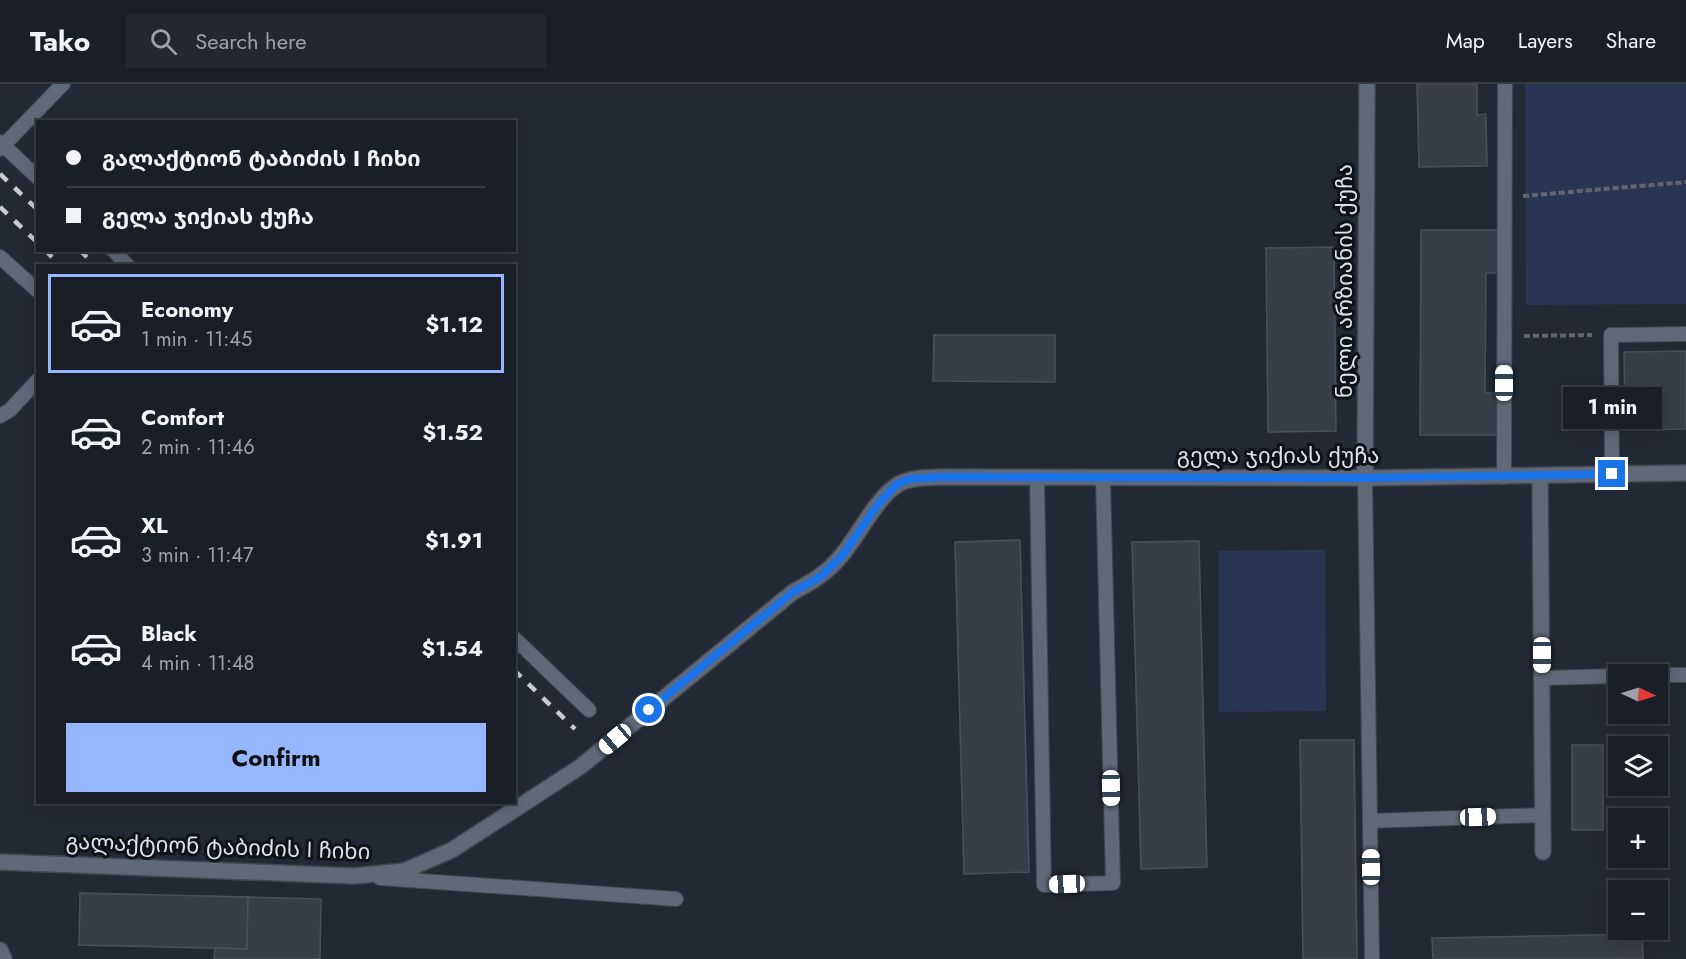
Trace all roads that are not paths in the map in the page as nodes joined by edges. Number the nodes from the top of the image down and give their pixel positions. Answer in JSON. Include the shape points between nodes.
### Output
{"nodes":[{"id":1,"x":63,"y":84,"type":"edge"},
{"id":2,"x":1367,"y":84,"type":"edge"},
{"id":3,"x":1505,"y":84,"type":"edge"},
{"id":4,"x":1,"y":145,"type":"edge"},
{"id":5,"x":36,"y":176,"type":"edge"},
{"id":6,"x":115,"y":252,"type":"edge"},
{"id":7,"x":0,"y":256,"type":"edge"},
{"id":8,"x":126,"y":264,"type":"edge"},
{"id":9,"x":36,"y":289,"type":"edge"},
{"id":10,"x":1686,"y":334,"type":"edge"},
{"id":11,"x":36,"y":382,"type":"edge"},
{"id":12,"x":5,"y":413,"type":"edge"},
{"id":13,"x":0,"y":430,"type":"edge"},
{"id":14,"x":1686,"y":473,"type":"edge"},
{"id":15,"x":1612,"y":474,"type":"junction"},
{"id":16,"x":1540,"y":476,"type":"junction"},
{"id":17,"x":1504,"y":477,"type":"junction"},
{"id":18,"x":1037,"y":478,"type":"junction"},
{"id":19,"x":1103,"y":478,"type":"junction"},
{"id":20,"x":1365,"y":478,"type":"junction"},
{"id":21,"x":879,"y":503,"type":"joint"},
{"id":22,"x":516,"y":640,"type":"edge"},
{"id":23,"x":1668,"y":675,"type":"edge"},
{"id":24,"x":1686,"y":675,"type":"edge"},
{"id":25,"x":1608,"y":676,"type":"edge"},
{"id":26,"x":1542,"y":678,"type":"junction"},
{"id":27,"x":589,"y":710,"type":"dead end"},
{"id":28,"x":1543,"y":815,"type":"junction"},
{"id":29,"x":1370,"y":821,"type":"junction"},
{"id":30,"x":1543,"y":852,"type":"dead end"},
{"id":31,"x":0,"y":862,"type":"edge"},
{"id":32,"x":354,"y":876,"type":"junction"},
{"id":33,"x":676,"y":899,"type":"dead end"},
{"id":34,"x":0,"y":950,"type":"edge"},
{"id":35,"x":4,"y":959,"type":"edge"},
{"id":36,"x":1372,"y":959,"type":"edge"}],
"edges":[{"from":1,"to":4,"type":"lane"},
{"from":2,"to":20,"type":"street","name":"ნელი არზიანის ქუჩა"},
{"from":3,"to":17,"type":"lane"},
{"from":4,"to":5,"type":"lane"},
{"from":6,"to":8,"type":"lane"},
{"from":7,"to":9,"type":"lane"},
{"from":10,"to":15,"type":"lane","via":[[1611,335]]},
{"from":11,"to":12,"type":"lane"},
{"from":12,"to":13,"type":"lane"},
{"from":14,"to":15,"type":"street","name":"გელა ჯიქიას ქუჩა"},
{"from":15,"to":16,"type":"street","name":"გელა ჯიქიას ქუჩა"},
{"from":16,"to":17,"type":"street","name":"გელა ჯიქიას ქუჩა"},
{"from":16,"to":26,"type":"street"},
{"from":17,"to":20,"type":"street","name":"გელა ჯიქიას ქუჩა"},
{"from":18,"to":19,"type":"street","name":"გელა ჯიქიას ქუჩა"},
{"from":18,"to":19,"type":"lane","via":[[1044,885],[1113,883]]},
{"from":18,"to":21,"type":"street","name":"გელა ჯიქიას ქუჩა","via":[[910,479],[897,484]]},
{"from":19,"to":20,"type":"street","name":"გელა ჯიქიას ქუჩა"},
{"from":20,"to":29,"type":"lane"},
{"from":21,"to":32,"type":"street","name":"გალაქტიონ ტაბიძის I ჩიხი","via":[[842,556],[820,577],[793,592],[580,767],[452,850],[404,871]]},
{"from":22,"to":27,"type":"lane"},
{"from":23,"to":24,"type":"lane"},
{"from":25,"to":26,"type":"lane"},
{"from":26,"to":28,"type":"street"},
{"from":28,"to":29,"type":"lane"},
{"from":28,"to":30,"type":"street"},
{"from":29,"to":36,"type":"lane"},
{"from":31,"to":32,"type":"street","name":"გალაქტიონ ტაბიძის I ჩიხი"},
{"from":32,"to":33,"type":"lane"},
{"from":34,"to":35,"type":"street"}]}
